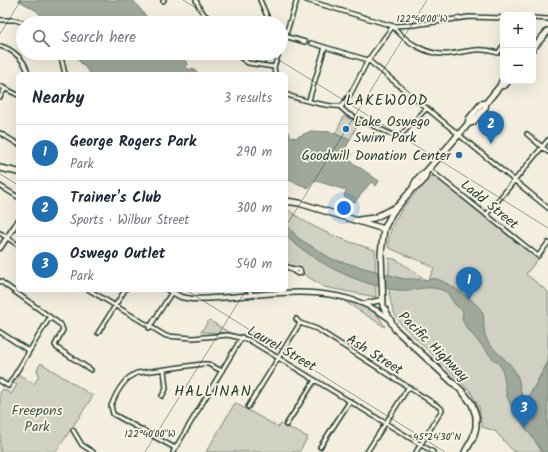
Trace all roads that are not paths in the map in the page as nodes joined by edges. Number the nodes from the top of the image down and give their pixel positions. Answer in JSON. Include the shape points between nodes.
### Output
{"nodes":[{"id":1,"x":196,"y":0,"type":"edge"},
{"id":2,"x":260,"y":0,"type":"edge"},
{"id":3,"x":297,"y":0,"type":"edge"},
{"id":4,"x":306,"y":0,"type":"edge"},
{"id":5,"x":206,"y":16,"type":"edge"},
{"id":6,"x":267,"y":16,"type":"edge"},
{"id":7,"x":500,"y":18,"type":"edge"},
{"id":8,"x":536,"y":18,"type":"edge"},
{"id":9,"x":0,"y":20,"type":"edge"},
{"id":10,"x":16,"y":20,"type":"edge"},
{"id":11,"x":548,"y":20,"type":"edge"},
{"id":12,"x":393,"y":26,"type":"junction"},
{"id":13,"x":288,"y":30,"type":"edge"},
{"id":14,"x":548,"y":31,"type":"edge"},
{"id":15,"x":288,"y":38,"type":"edge"},
{"id":16,"x":305,"y":42,"type":"dead end"},
{"id":17,"x":312,"y":43,"type":"dead end"},
{"id":18,"x":536,"y":45,"type":"edge"},
{"id":19,"x":0,"y":46,"type":"edge"},
{"id":20,"x":325,"y":47,"type":"junction"},
{"id":21,"x":502,"y":48,"type":"edge"},
{"id":22,"x":16,"y":55,"type":"edge"},
{"id":23,"x":22,"y":60,"type":"edge"},
{"id":24,"x":62,"y":60,"type":"edge"},
{"id":25,"x":244,"y":60,"type":"edge"},
{"id":26,"x":276,"y":60,"type":"edge"},
{"id":27,"x":368,"y":60,"type":"junction"},
{"id":28,"x":274,"y":66,"type":"junction"},
{"id":29,"x":27,"y":72,"type":"edge"},
{"id":30,"x":65,"y":72,"type":"edge"},
{"id":31,"x":275,"y":72,"type":"edge"},
{"id":32,"x":506,"y":84,"type":"edge"},
{"id":33,"x":0,"y":86,"type":"edge"},
{"id":34,"x":500,"y":86,"type":"joint"},
{"id":35,"x":6,"y":89,"type":"junction"},
{"id":36,"x":16,"y":94,"type":"edge"},
{"id":37,"x":288,"y":95,"type":"edge"},
{"id":38,"x":0,"y":97,"type":"edge"},
{"id":39,"x":309,"y":100,"type":"junction"},
{"id":40,"x":339,"y":106,"type":"junction"},
{"id":41,"x":427,"y":108,"type":"junction"},
{"id":42,"x":0,"y":133,"type":"edge"},
{"id":43,"x":527,"y":134,"type":"dead end"},
{"id":44,"x":458,"y":135,"type":"junction"},
{"id":45,"x":548,"y":140,"type":"edge"},
{"id":46,"x":16,"y":143,"type":"edge"},
{"id":47,"x":542,"y":147,"type":"junction"},
{"id":48,"x":548,"y":152,"type":"edge"},
{"id":49,"x":0,"y":168,"type":"edge"},
{"id":50,"x":428,"y":171,"type":"junction"},
{"id":51,"x":16,"y":172,"type":"edge"},
{"id":52,"x":515,"y":181,"type":"junction"},
{"id":53,"x":0,"y":186,"type":"edge"},
{"id":54,"x":16,"y":196,"type":"edge"},
{"id":55,"x":288,"y":201,"type":"edge"},
{"id":56,"x":397,"y":207,"type":"junction"},
{"id":57,"x":548,"y":208,"type":"edge"},
{"id":58,"x":486,"y":215,"type":"junction"},
{"id":59,"x":356,"y":220,"type":"junction"},
{"id":60,"x":16,"y":224,"type":"edge"},
{"id":61,"x":384,"y":229,"type":"junction"},
{"id":62,"x":0,"y":233,"type":"edge"},
{"id":63,"x":7,"y":238,"type":"junction"},
{"id":64,"x":548,"y":243,"type":"edge"},
{"id":65,"x":16,"y":244,"type":"edge"},
{"id":66,"x":0,"y":248,"type":"edge"},
{"id":67,"x":0,"y":281,"type":"edge"},
{"id":68,"x":92,"y":292,"type":"edge"},
{"id":69,"x":124,"y":292,"type":"edge"},
{"id":70,"x":169,"y":292,"type":"edge"},
{"id":71,"x":172,"y":292,"type":"edge"},
{"id":72,"x":250,"y":292,"type":"edge"},
{"id":73,"x":252,"y":295,"type":"junction"},
{"id":74,"x":382,"y":298,"type":"junction"},
{"id":75,"x":366,"y":303,"type":"junction"},
{"id":76,"x":115,"y":306,"type":"junction"},
{"id":77,"x":50,"y":317,"type":"junction"},
{"id":78,"x":387,"y":317,"type":"junction"},
{"id":79,"x":296,"y":319,"type":"dead end"},
{"id":80,"x":300,"y":323,"type":"junction"},
{"id":81,"x":149,"y":328,"type":"junction"},
{"id":82,"x":0,"y":332,"type":"edge"},
{"id":83,"x":98,"y":333,"type":"dead end"},
{"id":84,"x":242,"y":337,"type":"junction"},
{"id":85,"x":29,"y":351,"type":"junction"},
{"id":86,"x":279,"y":358,"type":"junction"},
{"id":87,"x":91,"y":370,"type":"dead end"},
{"id":88,"x":164,"y":370,"type":"junction"},
{"id":89,"x":222,"y":371,"type":"junction"},
{"id":90,"x":314,"y":380,"type":"junction"},
{"id":91,"x":0,"y":381,"type":"edge"},
{"id":92,"x":408,"y":388,"type":"junction"},
{"id":93,"x":162,"y":396,"type":"dead end"},
{"id":94,"x":350,"y":401,"type":"junction"},
{"id":95,"x":248,"y":407,"type":"dead end"},
{"id":96,"x":386,"y":423,"type":"junction"},
{"id":97,"x":286,"y":425,"type":"dead end"},
{"id":98,"x":73,"y":430,"type":"dead end"},
{"id":99,"x":421,"y":444,"type":"junction"},
{"id":100,"x":320,"y":446,"type":"dead end"},
{"id":101,"x":86,"y":448,"type":"junction"},
{"id":102,"x":175,"y":448,"type":"junction"},
{"id":103,"x":83,"y":452,"type":"edge"},
{"id":104,"x":93,"y":452,"type":"edge"},
{"id":105,"x":173,"y":452,"type":"edge"},
{"id":106,"x":367,"y":452,"type":"edge"},
{"id":107,"x":416,"y":452,"type":"edge"},
{"id":108,"x":433,"y":452,"type":"edge"},
{"id":109,"x":466,"y":452,"type":"edge"}],
"edges":[{"from":1,"to":5,"type":"street"},
{"from":2,"to":6,"type":"street"},
{"from":3,"to":13,"type":"street"},
{"from":4,"to":12,"type":"street"},
{"from":7,"to":12,"type":"street","via":[[469,17]]},
{"from":8,"to":11,"type":"street"},
{"from":9,"to":10,"type":"street"},
{"from":12,"to":21,"type":"street","via":[[416,45],[436,53],[449,54],[478,49],[498,53]]},
{"from":12,"to":27,"type":"street"},
{"from":14,"to":18,"type":"main road"},
{"from":15,"to":16,"type":"street"},
{"from":17,"to":20,"type":"street"},
{"from":19,"to":22,"type":"street"},
{"from":20,"to":27,"type":"street"},
{"from":20,"to":39,"type":"street"},
{"from":23,"to":29,"type":"street"},
{"from":24,"to":30,"type":"street"},
{"from":25,"to":28,"type":"street","via":[[248,63]]},
{"from":26,"to":28,"type":"street"},
{"from":27,"to":40,"type":"street","via":[[347,100]]},
{"from":27,"to":41,"type":"street"},
{"from":28,"to":31,"type":"street"},
{"from":32,"to":34,"type":"main road"},
{"from":33,"to":35,"type":"street"},
{"from":34,"to":44,"type":"main road","via":[[486,103],[481,104]]},
{"from":35,"to":36,"type":"street"},
{"from":35,"to":38,"type":"street"},
{"from":37,"to":39,"type":"street"},
{"from":39,"to":40,"type":"street","via":[[326,106]]},
{"from":40,"to":41,"type":"street","via":[[348,114],[395,136],[400,136]]},
{"from":41,"to":44,"type":"street"},
{"from":42,"to":46,"type":"street"},
{"from":43,"to":47,"type":"street"},
{"from":44,"to":50,"type":"main road"},
{"from":44,"to":52,"type":"street"},
{"from":45,"to":47,"type":"street"},
{"from":47,"to":48,"type":"street"},
{"from":47,"to":52,"type":"street"},
{"from":49,"to":51,"type":"main road"},
{"from":50,"to":56,"type":"main road","via":[[426,177]]},
{"from":50,"to":58,"type":"street","name":"Ladd Street"},
{"from":52,"to":57,"type":"street"},
{"from":52,"to":58,"type":"street"},
{"from":53,"to":54,"type":"street"},
{"from":55,"to":59,"type":"main road"},
{"from":56,"to":59,"type":"main road","via":[[374,218]]},
{"from":56,"to":61,"type":"main road"},
{"from":58,"to":64,"type":"street","name":"Ladd Street","via":[[538,256]]},
{"from":59,"to":61,"type":"main road"},
{"from":60,"to":63,"type":"street"},
{"from":61,"to":74,"type":"main road","name":"Pacific Highway"},
{"from":62,"to":63,"type":"street"},
{"from":63,"to":65,"type":"street"},
{"from":63,"to":66,"type":"street"},
{"from":67,"to":77,"type":"street"},
{"from":68,"to":76,"type":"street","name":"Laurel Street"},
{"from":69,"to":76,"type":"street"},
{"from":70,"to":81,"type":"street"},
{"from":71,"to":73,"type":"street","via":[[192,299]]},
{"from":72,"to":73,"type":"street"},
{"from":73,"to":75,"type":"street","via":[[319,293]]},
{"from":74,"to":75,"type":"street"},
{"from":74,"to":78,"type":"main road","name":"Pacific Highway"},
{"from":75,"to":78,"type":"street"},
{"from":76,"to":81,"type":"street","name":"Laurel Street"},
{"from":76,"to":83,"type":"street"},
{"from":77,"to":85,"type":"street"},
{"from":77,"to":87,"type":"street","via":[[63,328],[63,333],[55,345],[57,348]]},
{"from":78,"to":109,"type":"main road","name":"Pacific Highway","via":[[472,404],[476,427]]},
{"from":79,"to":80,"type":"street","name":"Ash Street"},
{"from":80,"to":86,"type":"street"},
{"from":80,"to":92,"type":"street","name":"Ash Street","via":[[316,329]]},
{"from":81,"to":84,"type":"street","name":"Laurel Street","via":[[172,338],[228,335]]},
{"from":82,"to":85,"type":"street"},
{"from":84,"to":86,"type":"street","name":"Laurel Street"},
{"from":84,"to":89,"type":"street"},
{"from":85,"to":91,"type":"street","via":[[8,386]]},
{"from":86,"to":90,"type":"street","name":"Laurel Street"},
{"from":86,"to":95,"type":"street"},
{"from":88,"to":89,"type":"street","via":[[208,364]]},
{"from":88,"to":93,"type":"street","via":[[166,389]]},
{"from":88,"to":102,"type":"street","via":[[129,377],[111,409],[117,417]]},
{"from":89,"to":102,"type":"street"},
{"from":90,"to":94,"type":"street","name":"Laurel Street"},
{"from":90,"to":97,"type":"street"},
{"from":92,"to":96,"type":"street"},
{"from":92,"to":99,"type":"street","name":"Ash Street","via":[[442,409]]},
{"from":94,"to":96,"type":"street","name":"Laurel Street"},
{"from":94,"to":100,"type":"street"},
{"from":96,"to":99,"type":"street","name":"Laurel Street"},
{"from":96,"to":106,"type":"street"},
{"from":98,"to":101,"type":"street"},
{"from":99,"to":107,"type":"street"},
{"from":99,"to":108,"type":"street","name":"Laurel Street"},
{"from":101,"to":103,"type":"street"},
{"from":101,"to":104,"type":"street"},
{"from":102,"to":105,"type":"street"}]}
